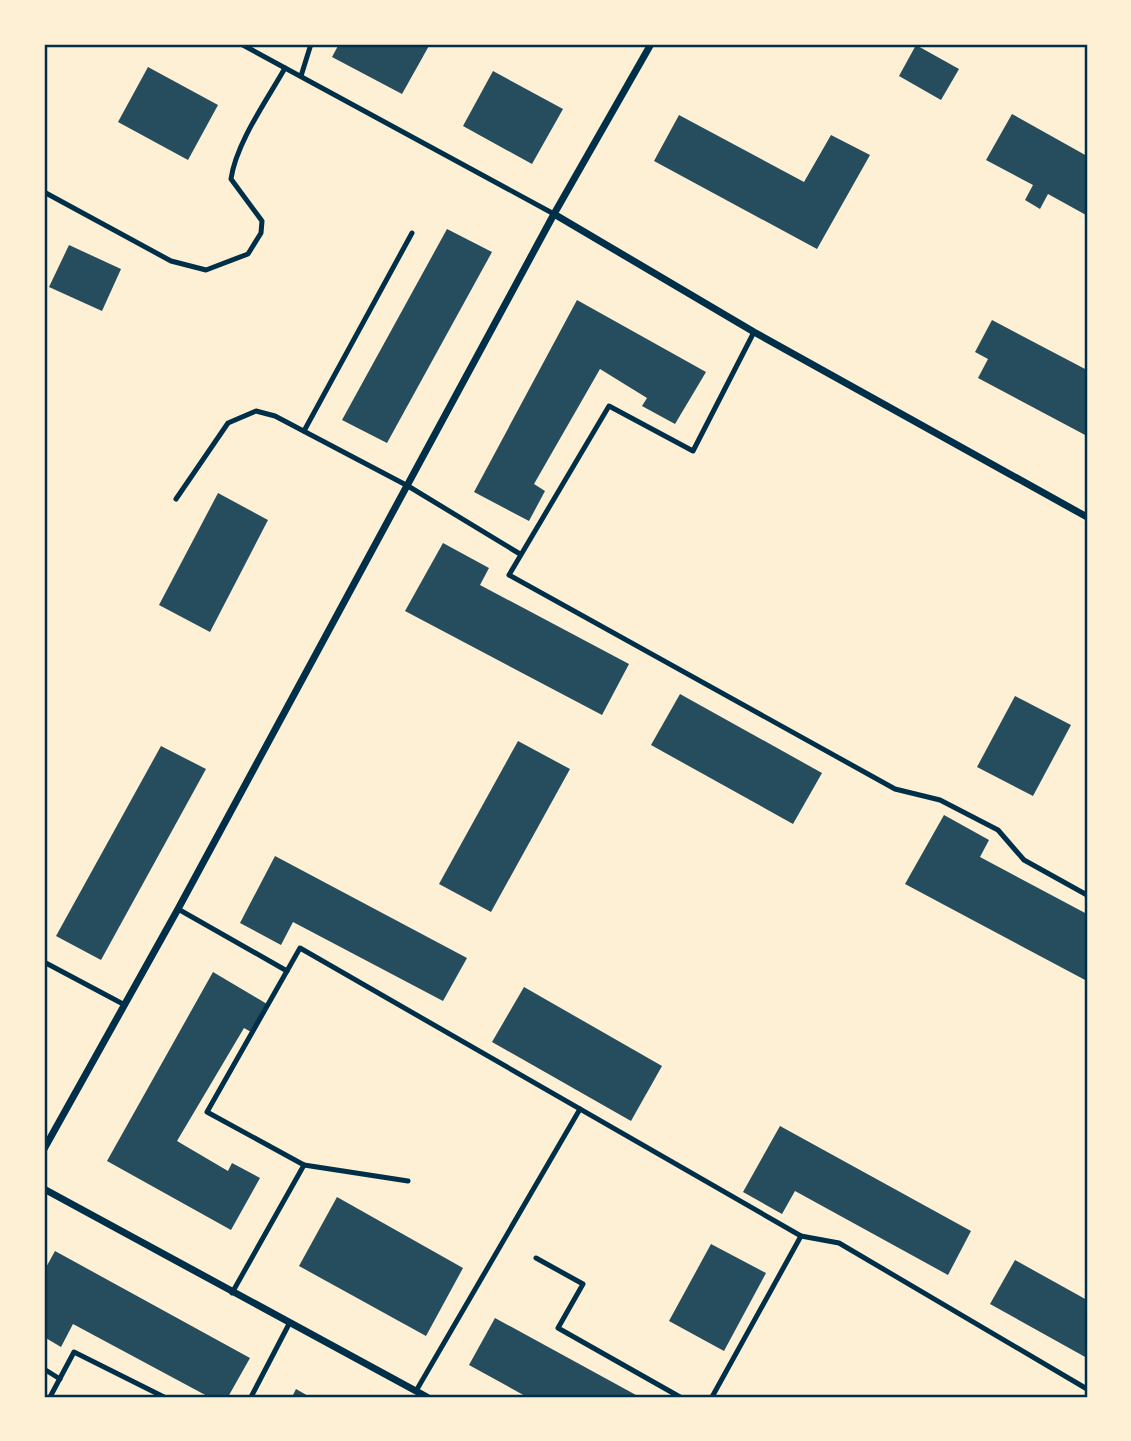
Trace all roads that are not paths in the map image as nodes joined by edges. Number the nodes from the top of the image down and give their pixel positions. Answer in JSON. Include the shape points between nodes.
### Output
{"nodes":[{"id":1,"x":241,"y":44,"type":"edge"},
{"id":2,"x":311,"y":44,"type":"edge"},
{"id":3,"x":651,"y":44,"type":"edge"},
{"id":4,"x":285,"y":68,"type":"junction"},
{"id":5,"x":301,"y":76,"type":"junction"},
{"id":6,"x":44,"y":192,"type":"edge"},
{"id":7,"x":554,"y":214,"type":"junction"},
{"id":8,"x":412,"y":233,"type":"dead end"},
{"id":9,"x":754,"y":332,"type":"junction"},
{"id":10,"x":304,"y":431,"type":"junction"},
{"id":11,"x":408,"y":486,"type":"junction"},
{"id":12,"x":176,"y":499,"type":"dead end"},
{"id":13,"x":1087,"y":517,"type":"edge"},
{"id":14,"x":520,"y":554,"type":"junction"},
{"id":15,"x":1087,"y":895,"type":"edge"},
{"id":16,"x":178,"y":909,"type":"junction"},
{"id":17,"x":44,"y":962,"type":"edge"},
{"id":18,"x":287,"y":971,"type":"junction"},
{"id":19,"x":123,"y":1004,"type":"junction"},
{"id":20,"x":580,"y":1109,"type":"junction"},
{"id":21,"x":44,"y":1149,"type":"edge"},
{"id":22,"x":304,"y":1165,"type":"junction"},
{"id":23,"x":408,"y":1181,"type":"dead end"},
{"id":24,"x":44,"y":1189,"type":"edge"},
{"id":25,"x":801,"y":1236,"type":"junction"},
{"id":26,"x":536,"y":1258,"type":"dead end"},
{"id":27,"x":232,"y":1293,"type":"junction"},
{"id":28,"x":289,"y":1324,"type":"junction"},
{"id":29,"x":44,"y":1369,"type":"edge"},
{"id":30,"x":60,"y":1379,"type":"junction"},
{"id":31,"x":1087,"y":1389,"type":"edge"},
{"id":32,"x":416,"y":1391,"type":"junction"},
{"id":33,"x":50,"y":1397,"type":"edge"},
{"id":34,"x":164,"y":1397,"type":"edge"},
{"id":35,"x":251,"y":1397,"type":"edge"},
{"id":36,"x":427,"y":1397,"type":"edge"},
{"id":37,"x":680,"y":1397,"type":"edge"},
{"id":38,"x":712,"y":1397,"type":"edge"}],
"edges":[{"from":1,"to":4,"type":"lane"},
{"from":2,"to":5,"type":"lane"},
{"from":3,"to":7,"type":"street"},
{"from":4,"to":5,"type":"lane"},
{"from":4,"to":6,"type":"lane","via":[[233,169],[232,179],[262,220],[261,233],[248,254],[206,270],[172,261]]},
{"from":5,"to":7,"type":"lane"},
{"from":7,"to":9,"type":"street"},
{"from":7,"to":11,"type":"street"},
{"from":8,"to":10,"type":"lane"},
{"from":9,"to":13,"type":"street"},
{"from":9,"to":14,"type":"lane","via":[[693,451],[609,407]]},
{"from":10,"to":11,"type":"lane"},
{"from":10,"to":12,"type":"lane","via":[[256,411],[228,423]]},
{"from":11,"to":14,"type":"lane"},
{"from":11,"to":16,"type":"street"},
{"from":14,"to":15,"type":"lane","via":[[509,575],[895,789],[940,800],[998,830],[1024,860]]},
{"from":16,"to":18,"type":"lane"},
{"from":16,"to":19,"type":"street"},
{"from":17,"to":19,"type":"lane"},
{"from":18,"to":20,"type":"lane","via":[[300,948]]},
{"from":18,"to":22,"type":"lane","via":[[207,1112]]},
{"from":19,"to":21,"type":"street"},
{"from":20,"to":25,"type":"lane"},
{"from":20,"to":32,"type":"lane"},
{"from":22,"to":23,"type":"lane"},
{"from":22,"to":27,"type":"lane"},
{"from":24,"to":27,"type":"street"},
{"from":25,"to":31,"type":"lane","via":[[839,1243]]},
{"from":25,"to":38,"type":"lane"},
{"from":26,"to":37,"type":"lane","via":[[583,1284],[558,1328]]},
{"from":27,"to":28,"type":"street"},
{"from":28,"to":32,"type":"street"},
{"from":28,"to":35,"type":"lane"},
{"from":29,"to":30,"type":"lane"},
{"from":30,"to":33,"type":"lane"},
{"from":30,"to":34,"type":"lane","via":[[74,1352]]},
{"from":32,"to":36,"type":"street"}]}
